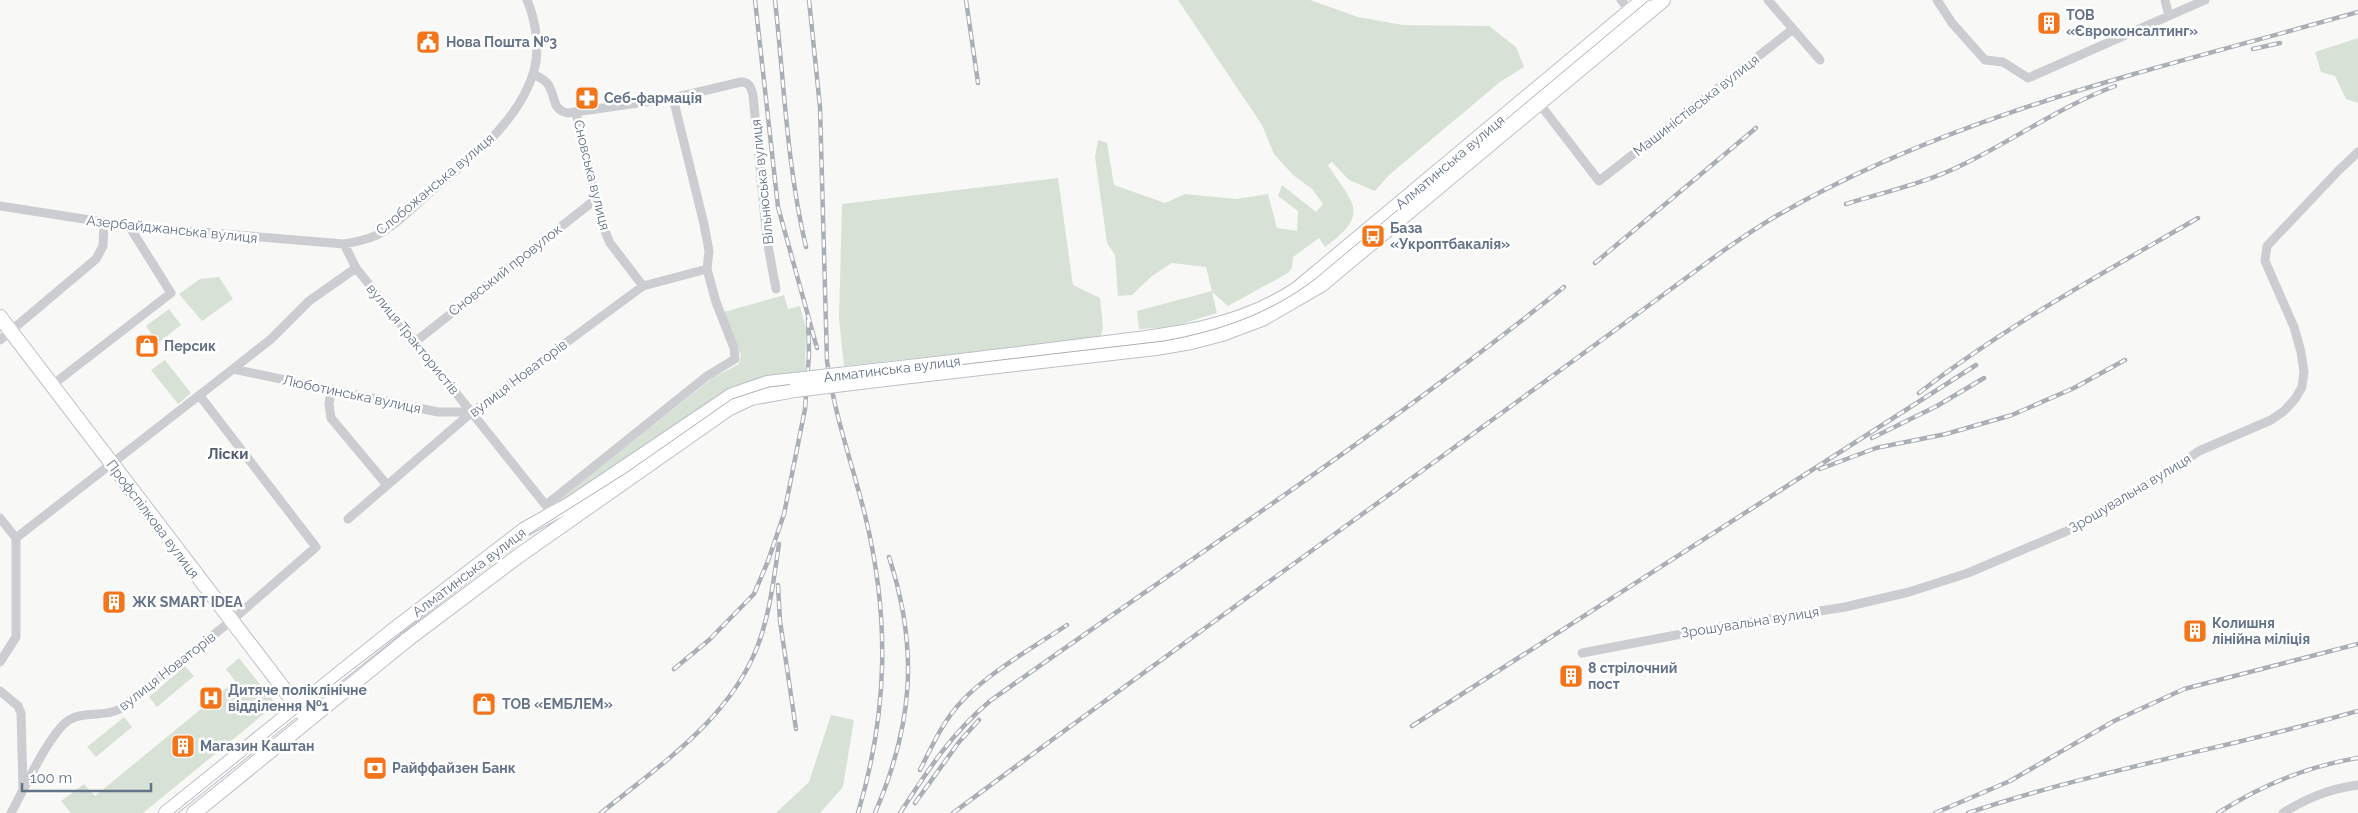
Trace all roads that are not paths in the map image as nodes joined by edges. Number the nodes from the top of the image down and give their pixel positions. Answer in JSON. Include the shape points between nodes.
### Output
{"nodes":[{"id":1,"x":527,"y":0,"type":"edge"},
{"id":2,"x":1643,"y":0,"type":"edge"},
{"id":3,"x":1663,"y":0,"type":"edge"},
{"id":4,"x":1768,"y":0,"type":"edge"},
{"id":5,"x":1937,"y":0,"type":"edge"},
{"id":6,"x":2165,"y":0,"type":"edge"},
{"id":7,"x":2205,"y":0,"type":"edge"},
{"id":8,"x":1626,"y":5,"type":"edge"},
{"id":9,"x":2169,"y":16,"type":"junction"},
{"id":10,"x":1793,"y":29,"type":"junction"},
{"id":11,"x":1820,"y":60,"type":"dead end"},
{"id":12,"x":533,"y":74,"type":"junction"},
{"id":13,"x":674,"y":98,"type":"junction"},
{"id":14,"x":1539,"y":103,"type":"junction"},
{"id":15,"x":576,"y":113,"type":"junction"},
{"id":16,"x":2358,"y":152,"type":"edge"},
{"id":17,"x":596,"y":199,"type":"junction"},
{"id":18,"x":0,"y":206,"type":"edge"},
{"id":19,"x":104,"y":223,"type":"junction"},
{"id":20,"x":129,"y":226,"type":"junction"},
{"id":21,"x":344,"y":244,"type":"junction"},
{"id":22,"x":356,"y":268,"type":"junction"},
{"id":23,"x":707,"y":269,"type":"junction"},
{"id":24,"x":643,"y":286,"type":"junction"},
{"id":25,"x":776,"y":288,"type":"dead end"},
{"id":26,"x":0,"y":318,"type":"edge"},
{"id":27,"x":5,"y":336,"type":"edge"},
{"id":28,"x":415,"y":342,"type":"junction"},
{"id":29,"x":233,"y":369,"type":"junction"},
{"id":30,"x":884,"y":374,"type":"junction"},
{"id":31,"x":795,"y":385,"type":"junction"},
{"id":32,"x":51,"y":386,"type":"junction"},
{"id":33,"x":331,"y":391,"type":"junction"},
{"id":34,"x":200,"y":396,"type":"junction"},
{"id":35,"x":472,"y":412,"type":"junction"},
{"id":36,"x":112,"y":465,"type":"junction"},
{"id":37,"x":387,"y":485,"type":"junction"},
{"id":38,"x":549,"y":509,"type":"junction"},
{"id":39,"x":0,"y":518,"type":"edge"},
{"id":40,"x":348,"y":519,"type":"dead end"},
{"id":41,"x":562,"y":525,"type":"junction"},
{"id":42,"x":16,"y":538,"type":"junction"},
{"id":43,"x":231,"y":621,"type":"junction"},
{"id":44,"x":1582,"y":653,"type":"dead end"},
{"id":45,"x":0,"y":662,"type":"edge"},
{"id":46,"x":0,"y":691,"type":"edge"},
{"id":47,"x":298,"y":707,"type":"junction"},
{"id":48,"x":307,"y":720,"type":"junction"},
{"id":49,"x":2358,"y":785,"type":"edge"},
{"id":50,"x":24,"y":790,"type":"junction"},
{"id":51,"x":11,"y":813,"type":"edge"},
{"id":52,"x":166,"y":813,"type":"edge"},
{"id":53,"x":194,"y":813,"type":"edge"},
{"id":54,"x":2282,"y":813,"type":"edge"}],
"edges":[{"from":1,"to":12,"type":"street","name":"Слобожанська вулиця","via":[[537,48]]},
{"from":2,"to":8,"type":"street","name":"Алматинська вулиця"},
{"from":3,"to":14,"type":"street","name":"Алматинська вулиця"},
{"from":4,"to":10,"type":"street"},
{"from":5,"to":9,"type":"street","via":[[1985,60],[2003,62],[2028,78]]},
{"from":6,"to":9,"type":"street"},
{"from":7,"to":9,"type":"street"},
{"from":8,"to":30,"type":"street","name":"Алматинська вулиця","via":[[1297,289],[1265,306],[1208,327],[1156,338]]},
{"from":10,"to":11,"type":"street"},
{"from":10,"to":14,"type":"street","name":"Машиністівська вулиця","via":[[1599,180]]},
{"from":12,"to":15,"type":"street","via":[[550,87],[555,105],[561,112]]},
{"from":12,"to":21,"type":"street","name":"Слобожанська вулиця","via":[[508,120],[490,140],[379,234]]},
{"from":13,"to":15,"type":"street"},
{"from":13,"to":23,"type":"street","via":[[704,224],[709,251]]},
{"from":13,"to":25,"type":"street","name":"Вільнюська вулиця","via":[[741,82],[751,87],[767,240]]},
{"from":14,"to":30,"type":"street","name":"Алматинська вулиця","via":[[1320,285],[1262,319],[1222,334],[1156,348]]},
{"from":15,"to":17,"type":"street","name":"Сновська вулиця"},
{"from":16,"to":44,"type":"street","name":"Зрошувальна вулиця","via":[[2267,246],[2265,261],[2294,327],[2304,372],[2302,387],[2295,399],[2271,420],[2199,451],[2081,525],[1968,573],[1909,592],[1845,607]]},
{"from":17,"to":24,"type":"street","name":"Сновська вулиця","via":[[610,243]]},
{"from":17,"to":28,"type":"street","name":"Сновський провулок"},
{"from":18,"to":19,"type":"street","name":"Азербайджанська вулиця"},
{"from":19,"to":20,"type":"street","name":"Азербайджанська вулиця"},
{"from":19,"to":27,"type":"street","via":[[103,246],[96,259]]},
{"from":20,"to":21,"type":"street","name":"Азербайджанська вулиця"},
{"from":20,"to":32,"type":"street","via":[[172,293]]},
{"from":21,"to":22,"type":"street","name":"вулиця Трактористів"},
{"from":22,"to":28,"type":"street","name":"вулиця Трактористів"},
{"from":22,"to":29,"type":"street","via":[[309,301],[271,339]]},
{"from":23,"to":24,"type":"street","name":"вулиця Новаторів"},
{"from":23,"to":38,"type":"street","name":"Алматинська вулиця","via":[[736,359],[707,376]]},
{"from":24,"to":35,"type":"street","name":"вулиця Новаторів"},
{"from":26,"to":27,"type":"street","name":"Профспілкова вулиця"},
{"from":27,"to":32,"type":"street","name":"Профспілкова вулиця"},
{"from":28,"to":35,"type":"street","name":"вулиця Трактористів"},
{"from":29,"to":33,"type":"street","name":"Люботинська вулиця"},
{"from":29,"to":34,"type":"street"},
{"from":30,"to":31,"type":"street","name":"Алматинська вулиця","bridge":true},
{"from":31,"to":38,"type":"street","name":"Алматинська вулиця","via":[[767,383],[732,394],[570,504]]},
{"from":31,"to":41,"type":"street","name":"Алматинська вулиця","via":[[751,398],[728,409]]},
{"from":32,"to":36,"type":"street","name":"Профспілкова вулиця"},
{"from":33,"to":35,"type":"street","name":"Люботинська вулиця","via":[[438,412]]},
{"from":33,"to":37,"type":"street","via":[[328,404],[331,418]]},
{"from":34,"to":36,"type":"street"},
{"from":34,"to":43,"type":"street","name":"вулиця Новаторів","via":[[316,547]]},
{"from":35,"to":37,"type":"street","name":"вулиця Новаторів"},
{"from":35,"to":38,"type":"street","name":"вулиця Трактористів"},
{"from":36,"to":42,"type":"street"},
{"from":36,"to":43,"type":"street","name":"Профспілкова вулиця"},
{"from":37,"to":40,"type":"street","name":"вулиця Новаторів"},
{"from":38,"to":41,"type":"street","name":"вулиця Трактористів"},
{"from":38,"to":47,"type":"street","name":"Алматинська вулиця"},
{"from":39,"to":42,"type":"street"},
{"from":41,"to":48,"type":"street","name":"Алматинська вулиця","via":[[408,639]]},
{"from":42,"to":45,"type":"street","via":[[16,637]]},
{"from":43,"to":47,"type":"street","name":"Профспілкова вулиця"},
{"from":43,"to":50,"type":"street","name":"вулиця Новаторів","via":[[118,710],[68,721],[55,735]]},
{"from":46,"to":50,"type":"street","via":[[20,710]]},
{"from":47,"to":48,"type":"street","name":"Профспілкова вулиця"},
{"from":47,"to":52,"type":"street","name":"Алматинська вулиця"},
{"from":48,"to":53,"type":"street","name":"Алматинська вулиця"},
{"from":49,"to":54,"type":"street","via":[[2332,789]]},
{"from":50,"to":51,"type":"street","name":"вулиця Новаторів"}]}
